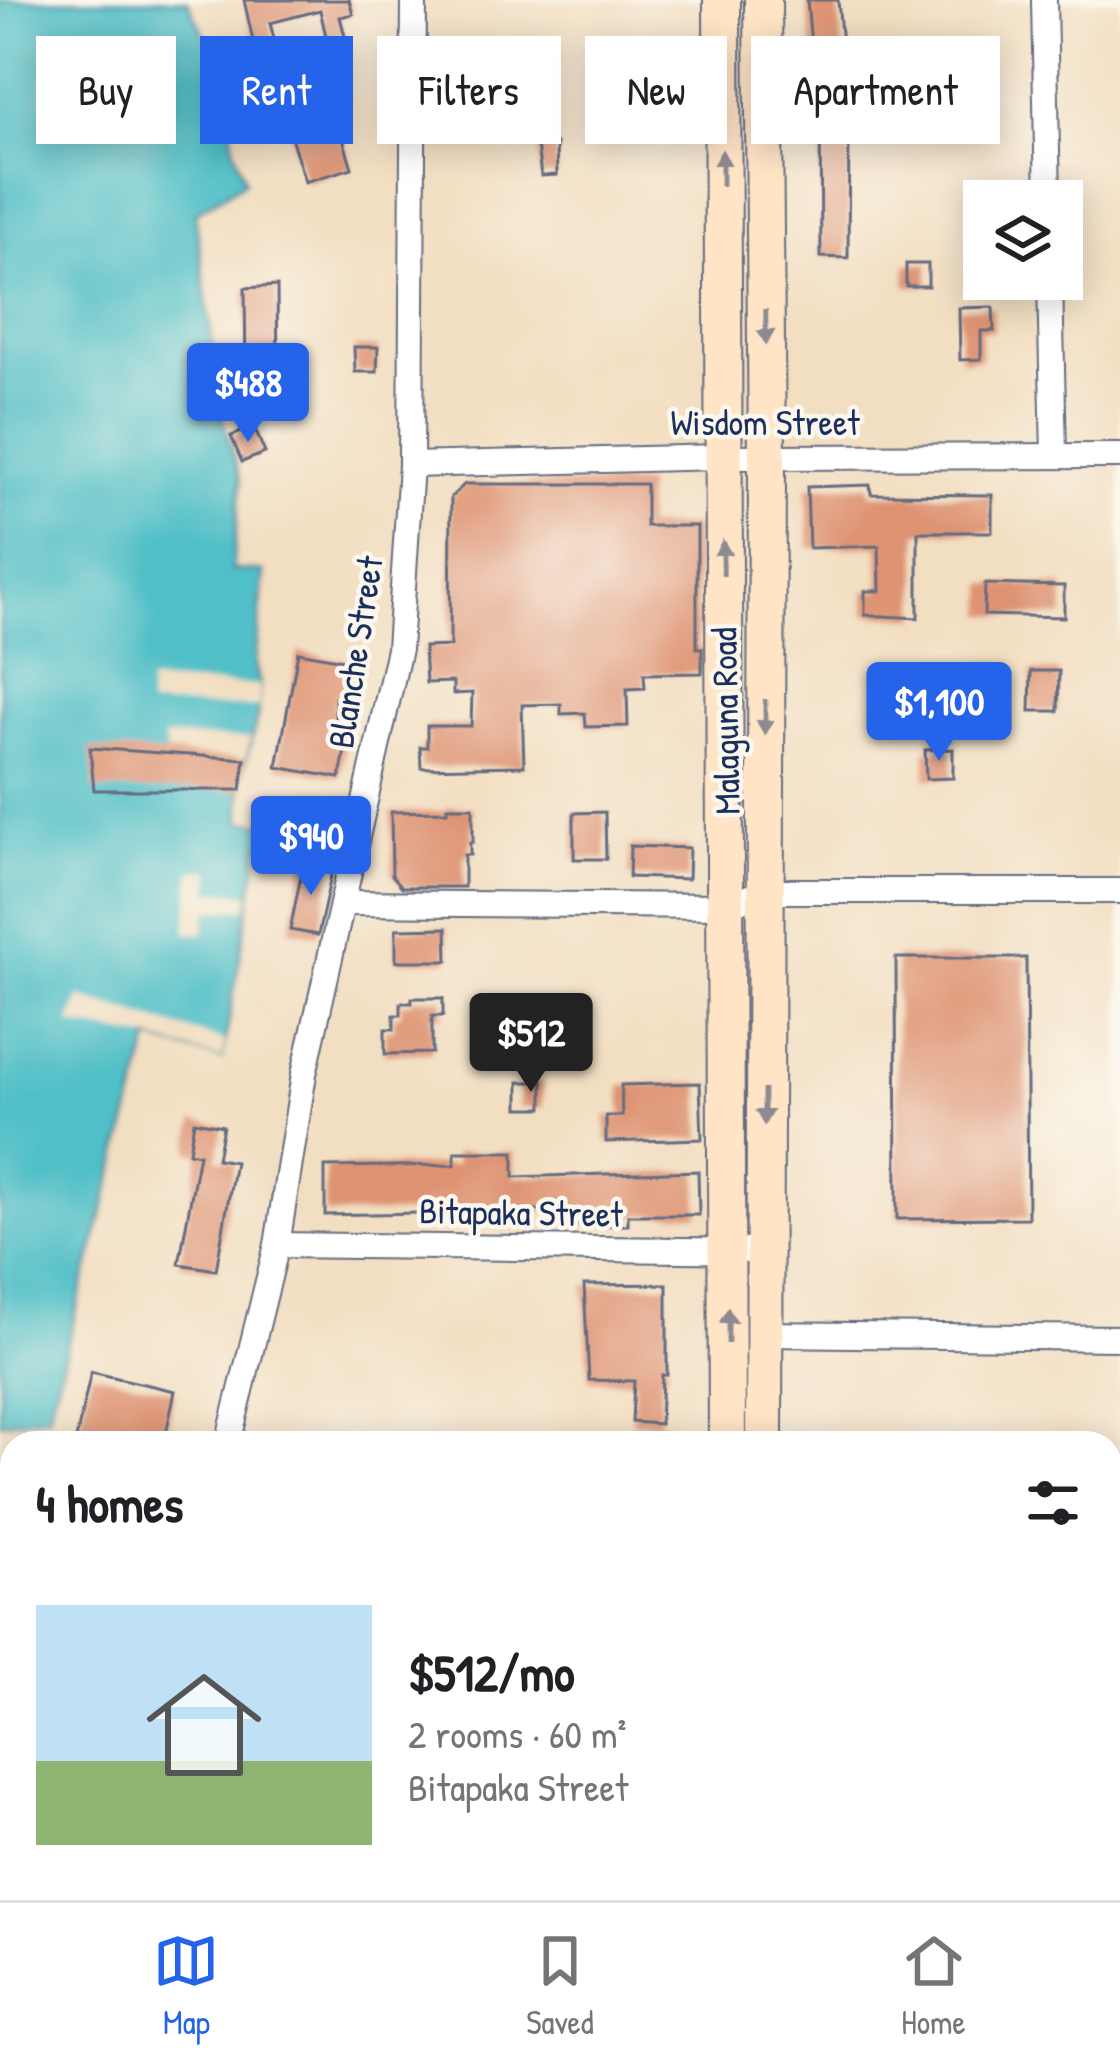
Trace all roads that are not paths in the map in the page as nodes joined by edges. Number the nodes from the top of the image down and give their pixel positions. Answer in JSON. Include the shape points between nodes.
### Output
{"nodes":[{"id":1,"x":414,"y":0,"type":"edge"},
{"id":2,"x":722,"y":0,"type":"edge"},
{"id":3,"x":763,"y":0,"type":"edge"},
{"id":4,"x":1044,"y":0,"type":"edge"},
{"id":5,"x":1048,"y":180,"type":"edge"},
{"id":6,"x":1050,"y":300,"type":"edge"},
{"id":7,"x":1054,"y":456,"type":"junction"},
{"id":8,"x":1120,"y":456,"type":"edge"},
{"id":9,"x":722,"y":457,"type":"junction"},
{"id":10,"x":767,"y":458,"type":"junction"},
{"id":11,"x":411,"y":465,"type":"junction"},
{"id":12,"x":764,"y":891,"type":"junction"},
{"id":13,"x":1120,"y":891,"type":"edge"},
{"id":14,"x":343,"y":903,"type":"junction"},
{"id":15,"x":728,"y":906,"type":"junction"},
{"id":16,"x":277,"y":1245,"type":"junction"},
{"id":17,"x":746,"y":1251,"type":"junction"},
{"id":18,"x":764,"y":1334,"type":"junction"},
{"id":19,"x":1120,"y":1338,"type":"edge"},
{"id":20,"x":231,"y":1431,"type":"edge"},
{"id":21,"x":729,"y":1431,"type":"edge"},
{"id":22,"x":764,"y":1431,"type":"edge"}],
"edges":[{"from":1,"to":11,"type":"street","name":"Blanche Street"},
{"from":9,"to":2,"type":"street","name":"Malaguna Road","one_way":true},
{"from":3,"to":10,"type":"street","name":"Malaguna Road","one_way":true},
{"from":4,"to":5,"type":"street"},
{"from":6,"to":7,"type":"street"},
{"from":7,"to":8,"type":"street","name":"Wisdom Street"},
{"from":7,"to":10,"type":"street","name":"Wisdom Street"},
{"from":9,"to":10,"type":"street","name":"Wisdom Street"},
{"from":9,"to":11,"type":"street","name":"Wisdom Street"},
{"from":15,"to":9,"type":"street","name":"Malaguna Road","one_way":true},
{"from":10,"to":12,"type":"street","name":"Malaguna Road","one_way":true},
{"from":11,"to":14,"type":"street","name":"Blanche Street","via":[[399,649]]},
{"from":12,"to":13,"type":"street"},
{"from":12,"to":15,"type":"street"},
{"from":12,"to":17,"type":"street","name":"Malaguna Road","one_way":true},
{"from":14,"to":15,"type":"street"},
{"from":14,"to":16,"type":"street","name":"Blanche Street"},
{"from":15,"to":17,"type":"street","name":"Malaguna Road"},
{"from":16,"to":17,"type":"street","name":"Bitapaka Street"},
{"from":16,"to":20,"type":"street","name":"Blanche Street"},
{"from":17,"to":18,"type":"street","name":"Malaguna Road"},
{"from":21,"to":17,"type":"street","name":"Malaguna Road","one_way":true},
{"from":18,"to":19,"type":"street"},
{"from":18,"to":22,"type":"street","name":"Malaguna Road"}]}
